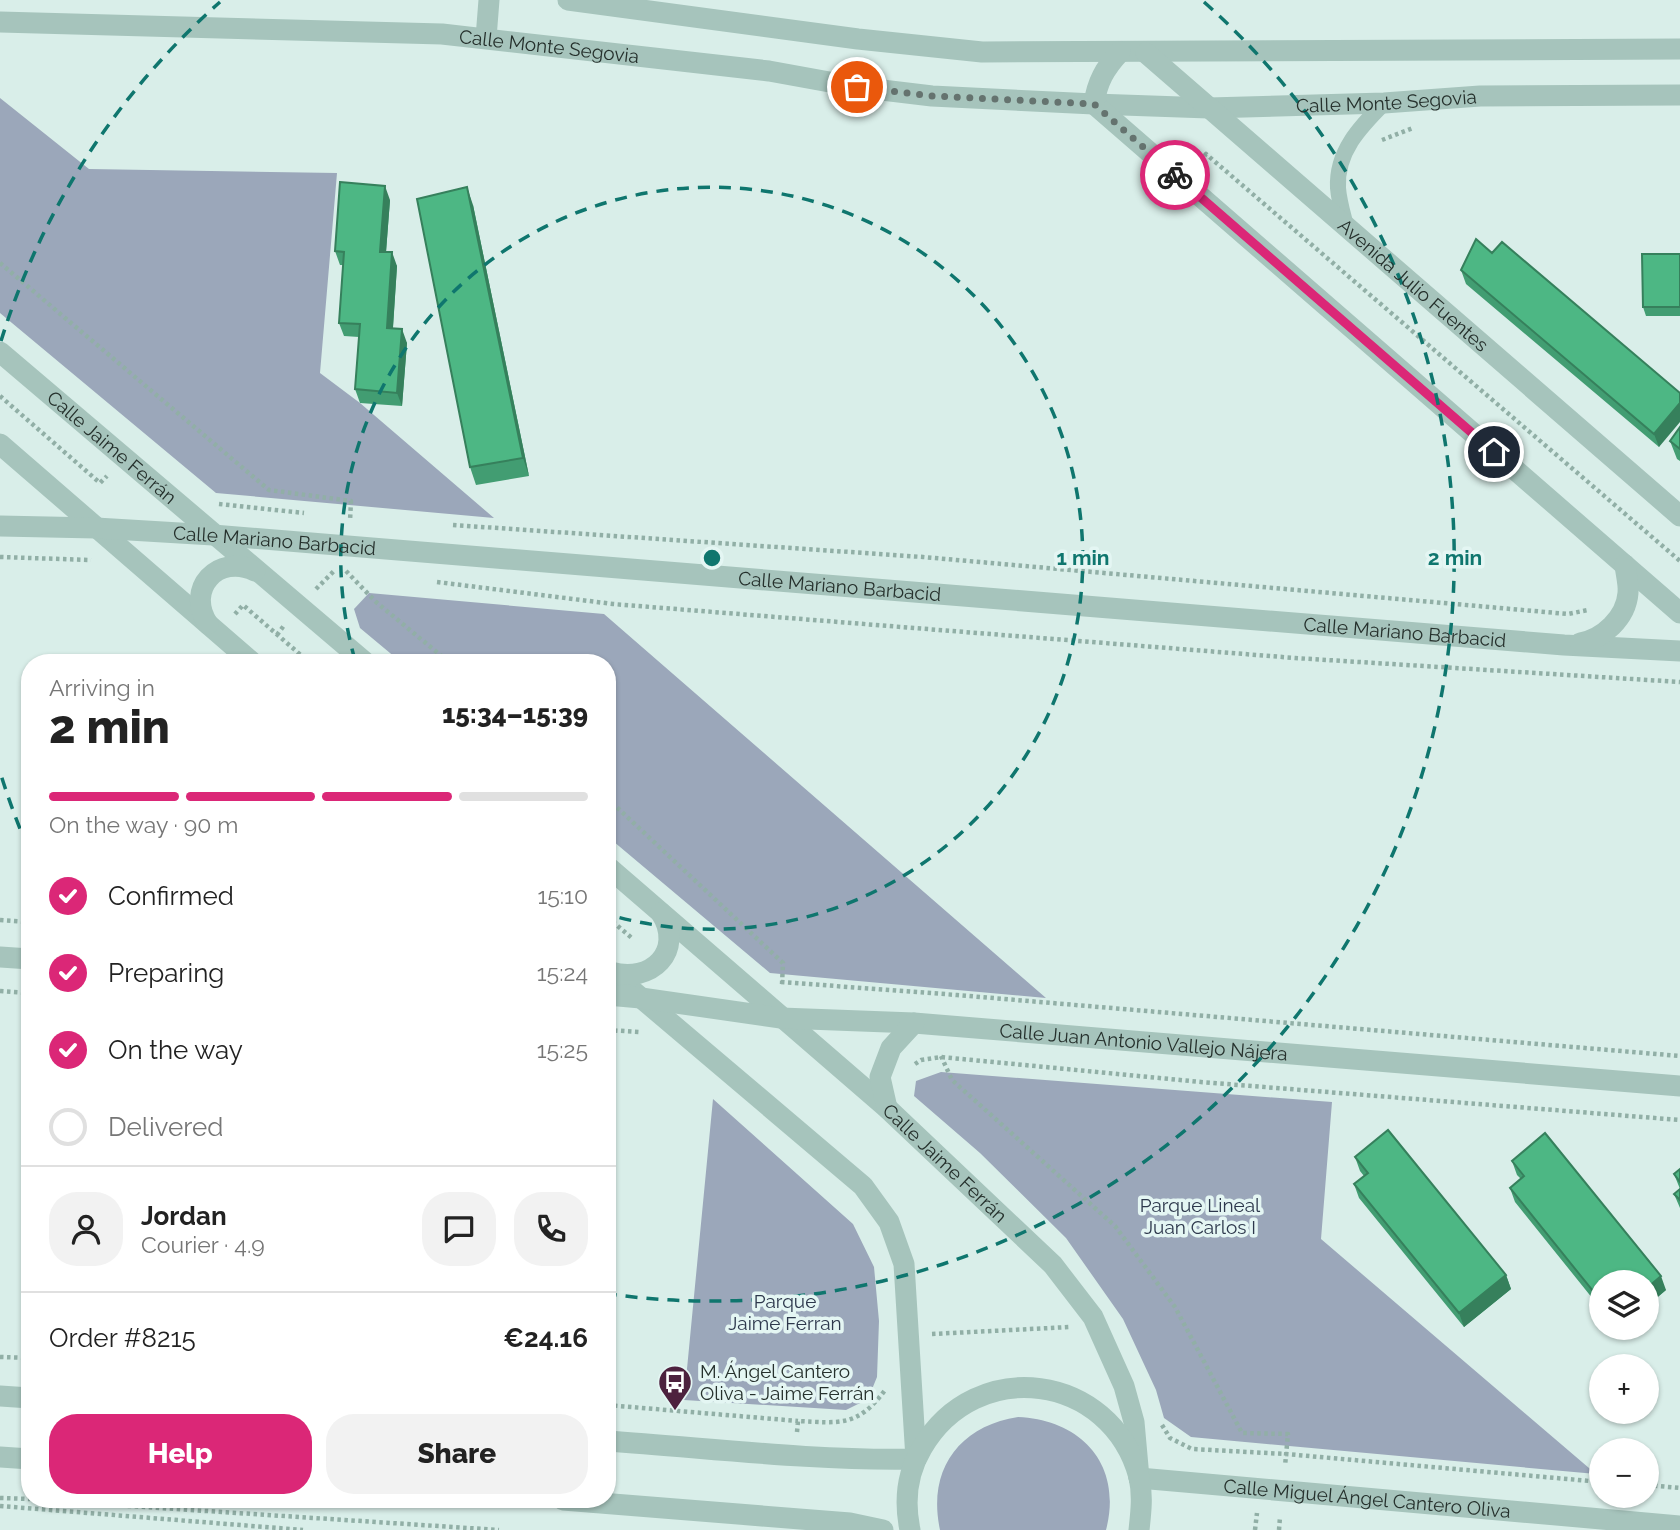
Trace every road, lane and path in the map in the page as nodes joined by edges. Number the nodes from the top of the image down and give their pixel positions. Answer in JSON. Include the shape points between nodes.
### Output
{"nodes":[{"id":1,"x":489,"y":0,"type":"edge"},
{"id":2,"x":568,"y":0,"type":"edge"},
{"id":3,"x":0,"y":22,"type":"edge"},
{"id":4,"x":486,"y":38,"type":"junction"},
{"id":5,"x":1680,"y":49,"type":"edge"},
{"id":6,"x":1120,"y":52,"type":"junction"},
{"id":7,"x":1146,"y":52,"type":"junction"},
{"id":8,"x":1680,"y":95,"type":"edge"},
{"id":9,"x":1384,"y":103,"type":"junction"},
{"id":10,"x":1094,"y":104,"type":"junction"},
{"id":11,"x":1209,"y":108,"type":"junction"},
{"id":12,"x":1420,"y":126,"type":"dead end"},
{"id":13,"x":1375,"y":143,"type":"dead end"},
{"id":14,"x":1183,"y":181,"type":"junction"},
{"id":15,"x":1346,"y":226,"type":"junction"},
{"id":16,"x":0,"y":263,"type":"edge"},
{"id":17,"x":0,"y":352,"type":"edge"},
{"id":18,"x":0,"y":444,"type":"edge"},
{"id":19,"x":216,"y":504,"type":"dead end"},
{"id":20,"x":307,"y":514,"type":"dead end"},
{"id":21,"x":1680,"y":516,"type":"edge"},
{"id":22,"x":342,"y":517,"type":"dead end"},
{"id":23,"x":350,"y":517,"type":"junction"},
{"id":24,"x":364,"y":519,"type":"dead end"},
{"id":25,"x":447,"y":525,"type":"dead end"},
{"id":26,"x":0,"y":526,"type":"edge"},
{"id":27,"x":96,"y":528,"type":"junction"},
{"id":28,"x":213,"y":535,"type":"junction"},
{"id":29,"x":348,"y":547,"type":"junction"},
{"id":30,"x":0,"y":557,"type":"edge"},
{"id":31,"x":88,"y":559,"type":"dead end"},
{"id":32,"x":1680,"y":561,"type":"edge"},
{"id":33,"x":1625,"y":565,"type":"junction"},
{"id":34,"x":346,"y":571,"type":"junction"},
{"id":35,"x":257,"y":572,"type":"junction"},
{"id":36,"x":359,"y":573,"type":"dead end"},
{"id":37,"x":426,"y":581,"type":"dead end"},
{"id":38,"x":1593,"y":610,"type":"dead end"},
{"id":39,"x":1680,"y":613,"type":"edge"},
{"id":40,"x":213,"y":628,"type":"junction"},
{"id":41,"x":1564,"y":645,"type":"junction"},
{"id":42,"x":1680,"y":652,"type":"edge"},
{"id":43,"x":243,"y":654,"type":"edge"},
{"id":44,"x":300,"y":654,"type":"edge"},
{"id":45,"x":355,"y":654,"type":"edge"},
{"id":46,"x":439,"y":654,"type":"edge"},
{"id":47,"x":1680,"y":682,"type":"edge"},
{"id":48,"x":616,"y":806,"type":"edge"},
{"id":49,"x":616,"y":873,"type":"edge"},
{"id":50,"x":659,"y":909,"type":"junction"},
{"id":51,"x":0,"y":920,"type":"edge"},
{"id":52,"x":21,"y":921,"type":"edge"},
{"id":53,"x":616,"y":924,"type":"edge"},
{"id":54,"x":634,"y":939,"type":"dead end"},
{"id":55,"x":0,"y":957,"type":"edge"},
{"id":56,"x":21,"y":958,"type":"edge"},
{"id":57,"x":616,"y":973,"type":"edge"},
{"id":58,"x":616,"y":977,"type":"edge"},
{"id":59,"x":771,"y":982,"type":"dead end"},
{"id":60,"x":782,"y":982,"type":"junction"},
{"id":61,"x":783,"y":989,"type":"dead end"},
{"id":62,"x":0,"y":991,"type":"edge"},
{"id":63,"x":810,"y":991,"type":"dead end"},
{"id":64,"x":21,"y":992,"type":"edge"},
{"id":65,"x":616,"y":996,"type":"edge"},
{"id":66,"x":641,"y":998,"type":"junction"},
{"id":67,"x":781,"y":1018,"type":"junction"},
{"id":68,"x":914,"y":1023,"type":"junction"},
{"id":69,"x":943,"y":1026,"type":"junction"},
{"id":70,"x":616,"y":1030,"type":"edge"},
{"id":71,"x":645,"y":1032,"type":"dead end"},
{"id":72,"x":1680,"y":1056,"type":"edge"},
{"id":73,"x":941,"y":1057,"type":"junction"},
{"id":74,"x":906,"y":1071,"type":"dead end"},
{"id":75,"x":1680,"y":1086,"type":"edge"},
{"id":76,"x":887,"y":1108,"type":"junction"},
{"id":77,"x":1680,"y":1120,"type":"edge"},
{"id":78,"x":0,"y":1357,"type":"edge"},
{"id":79,"x":21,"y":1358,"type":"edge"},
{"id":80,"x":0,"y":1396,"type":"edge"},
{"id":81,"x":21,"y":1397,"type":"edge"},
{"id":82,"x":616,"y":1406,"type":"edge"},
{"id":83,"x":798,"y":1421,"type":"dead end"},
{"id":84,"x":1160,"y":1421,"type":"dead end"},
{"id":85,"x":616,"y":1442,"type":"edge"},
{"id":86,"x":1286,"y":1454,"type":"junction"},
{"id":87,"x":0,"y":1457,"type":"edge"},
{"id":88,"x":21,"y":1458,"type":"edge"},
{"id":89,"x":916,"y":1459,"type":"junction"},
{"id":90,"x":1139,"y":1478,"type":"junction"},
{"id":91,"x":1589,"y":1481,"type":"edge"},
{"id":92,"x":1659,"y":1486,"type":"edge"},
{"id":93,"x":1680,"y":1488,"type":"edge"},
{"id":94,"x":1283,"y":1492,"type":"junction"},
{"id":95,"x":0,"y":1498,"type":"edge"},
{"id":96,"x":21,"y":1499,"type":"edge"},
{"id":97,"x":616,"y":1504,"type":"edge"},
{"id":98,"x":0,"y":1506,"type":"edge"},
{"id":99,"x":21,"y":1508,"type":"edge"},
{"id":100,"x":25,"y":1508,"type":"edge"},
{"id":101,"x":183,"y":1508,"type":"edge"},
{"id":102,"x":1680,"y":1525,"type":"edge"},
{"id":103,"x":303,"y":1530,"type":"edge"},
{"id":104,"x":499,"y":1530,"type":"edge"},
{"id":105,"x":883,"y":1530,"type":"edge"},
{"id":106,"x":910,"y":1530,"type":"edge"},
{"id":107,"x":1139,"y":1530,"type":"edge"},
{"id":108,"x":1279,"y":1530,"type":"edge"}],
"edges":[{"from":1,"to":4,"type":"street"},
{"from":2,"to":6,"type":"street","via":[[982,52]]},
{"from":3,"to":4,"type":"street","name":"Calle Monte Segovia","via":[[355,30]]},
{"from":4,"to":10,"type":"street","name":"Calle Monte Segovia","via":[[769,71],[932,96]]},
{"from":5,"to":7,"type":"street"},
{"from":6,"to":7,"type":"street"},
{"from":6,"to":10,"type":"street","via":[[1105,68]]},
{"from":7,"to":11,"type":"street","name":"Avenida Julio Fuentes"},
{"from":8,"to":9,"type":"street","name":"Calle Monte Segovia","via":[[1480,96]]},
{"from":9,"to":11,"type":"street","name":"Calle Monte Segovia"},
{"from":9,"to":15,"type":"lane","via":[[1343,153],[1338,187]]},
{"from":10,"to":11,"type":"street","name":"Calle Monte Segovia"},
{"from":10,"to":14,"type":"street"},
{"from":11,"to":15,"type":"street","name":"Avenida Julio Fuentes"},
{"from":12,"to":13,"type":"path"},
{"from":14,"to":32,"type":"path","via":[[1206,153]]},
{"from":14,"to":33,"type":"street"},
{"from":15,"to":21,"type":"street","name":"Avenida Julio Fuentes"},
{"from":16,"to":23,"type":"path","via":[[269,490],[351,501]]},
{"from":17,"to":28,"type":"street","name":"Calle Jaime Ferrán"},
{"from":18,"to":27,"type":"street"},
{"from":19,"to":20,"type":"path"},
{"from":22,"to":23,"type":"path"},
{"from":23,"to":24,"type":"path"},
{"from":23,"to":29,"type":"path"},
{"from":25,"to":38,"type":"path","via":[[923,557],[1568,614]]},
{"from":26,"to":27,"type":"street","name":"Calle Mariano Barbacid"},
{"from":27,"to":28,"type":"street","name":"Calle Mariano Barbacid"},
{"from":27,"to":40,"type":"street"},
{"from":28,"to":29,"type":"street","name":"Calle Mariano Barbacid"},
{"from":28,"to":35,"type":"street","name":"Calle Jaime Ferrán"},
{"from":29,"to":34,"type":"path"},
{"from":29,"to":41,"type":"street","name":"Calle Mariano Barbacid"},
{"from":30,"to":31,"type":"path"},
{"from":33,"to":39,"type":"street"},
{"from":33,"to":41,"type":"street","via":[[1628,595],[1616,622],[1593,641]]},
{"from":34,"to":36,"type":"path"},
{"from":34,"to":46,"type":"path"},
{"from":35,"to":40,"type":"street","via":[[234,565],[214,573],[201,592],[200,604]]},
{"from":35,"to":45,"type":"street","name":"Calle Jaime Ferrán"},
{"from":37,"to":47,"type":"path","via":[[613,604],[859,624]]},
{"from":40,"to":43,"type":"street"},
{"from":40,"to":44,"type":"path","via":[[243,605]]},
{"from":41,"to":42,"type":"street","name":"Calle Mariano Barbacid"},
{"from":48,"to":60,"type":"path","via":[[783,963]]},
{"from":49,"to":50,"type":"street","name":"Calle Jaime Ferrán"},
{"from":50,"to":57,"type":"street","via":[[669,934],[661,960],[638,975]]},
{"from":50,"to":67,"type":"street","name":"Calle Jaime Ferrán"},
{"from":51,"to":52,"type":"path"},
{"from":53,"to":54,"type":"path"},
{"from":55,"to":56,"type":"street"},
{"from":58,"to":66,"type":"street"},
{"from":59,"to":60,"type":"path"},
{"from":60,"to":61,"type":"path"},
{"from":60,"to":72,"type":"path"},
{"from":62,"to":64,"type":"path"},
{"from":63,"to":69,"type":"path","via":[[946,999]]},
{"from":65,"to":66,"type":"street","name":"Calle Juan Antonio Vallejo Nájera"},
{"from":66,"to":67,"type":"street","name":"Calle Juan Antonio Vallejo Nájera"},
{"from":66,"to":89,"type":"street","via":[[863,1186],[889,1222],[904,1264]]},
{"from":67,"to":68,"type":"street","name":"Calle Juan Antonio Vallejo Nájera"},
{"from":67,"to":76,"type":"street","name":"Calle Jaime Ferrán"},
{"from":68,"to":69,"type":"street","name":"Calle Juan Antonio Vallejo Nájera"},
{"from":68,"to":76,"type":"street","via":[[891,1048],[880,1077]]},
{"from":69,"to":73,"type":"path"},
{"from":69,"to":75,"type":"street","name":"Calle Juan Antonio Vallejo Nájera"},
{"from":70,"to":71,"type":"path"},
{"from":73,"to":74,"type":"path","via":[[921,1060]]},
{"from":73,"to":77,"type":"path"},
{"from":73,"to":86,"type":"path","via":[[952,1080],[1115,1227],[1175,1307],[1242,1433],[1288,1434]]},
{"from":76,"to":90,"type":"street","name":"Calle Jaime Ferrán","via":[[1053,1265],[1093,1317],[1124,1386],[1134,1422]]},
{"from":78,"to":79,"type":"path"},
{"from":80,"to":81,"type":"street"},
{"from":82,"to":83,"type":"path"},
{"from":84,"to":86,"type":"path","via":[[1170,1438],[1192,1449]]},
{"from":85,"to":89,"type":"street","via":[[793,1457]]},
{"from":86,"to":91,"type":"path"},
{"from":86,"to":94,"type":"path"},
{"from":87,"to":88,"type":"street"},
{"from":89,"to":90,"type":"street","via":[[930,1433],[976,1396],[1034,1387],[1063,1393],[1105,1419],[1129,1450]]},
{"from":89,"to":106,"type":"street","via":[[907,1497]]},
{"from":90,"to":94,"type":"street","name":"Calle Miguel Ángel Cantero Oliva"},
{"from":90,"to":107,"type":"street","name":"Calle Jaime Ferrán"},
{"from":92,"to":93,"type":"path"},
{"from":94,"to":102,"type":"street","name":"Calle Miguel Ángel Cantero Oliva"},
{"from":94,"to":108,"type":"path"},
{"from":95,"to":96,"type":"path"},
{"from":97,"to":105,"type":"street","via":[[850,1523]]},
{"from":98,"to":99,"type":"path"},
{"from":100,"to":103,"type":"path"},
{"from":101,"to":104,"type":"path"}]}
